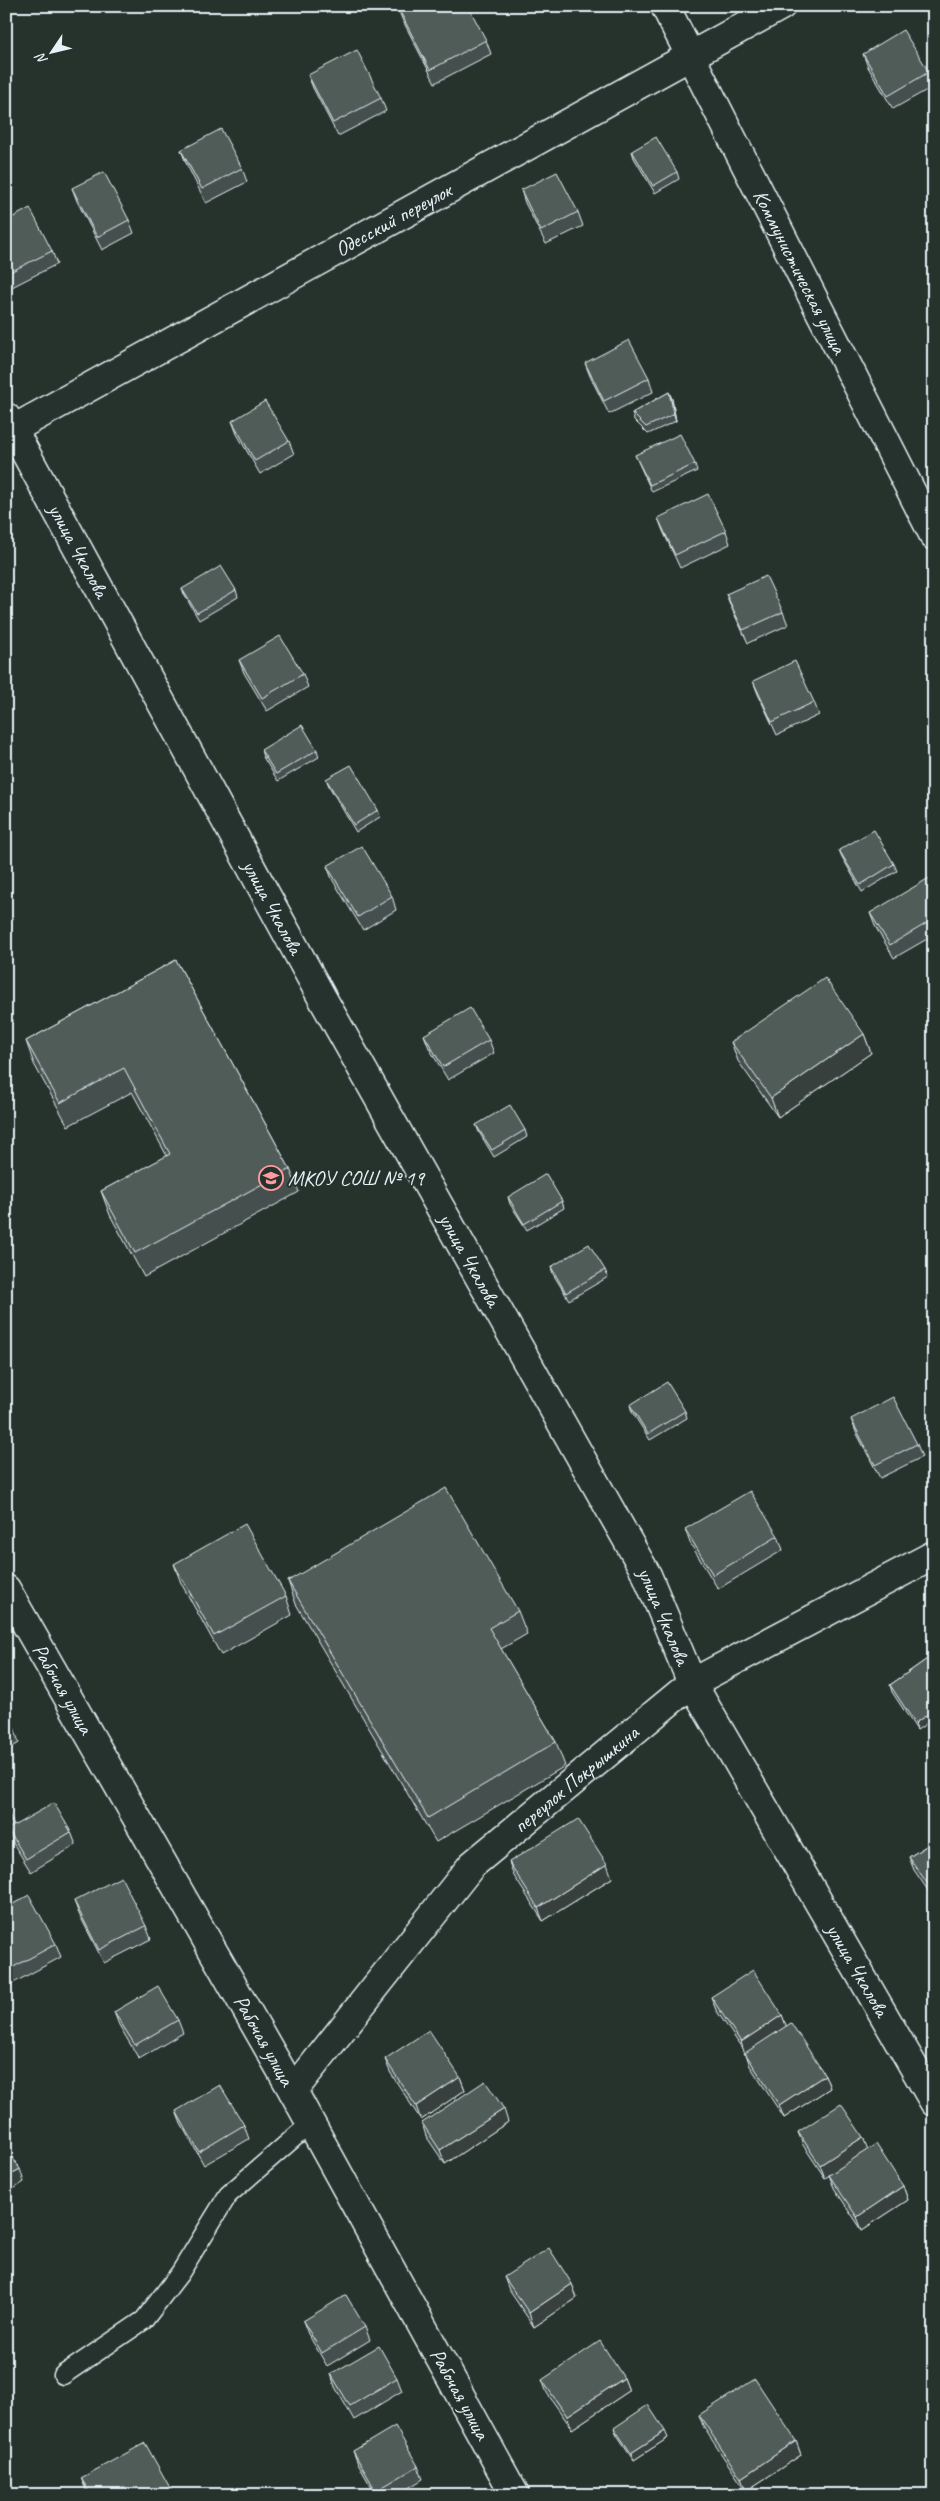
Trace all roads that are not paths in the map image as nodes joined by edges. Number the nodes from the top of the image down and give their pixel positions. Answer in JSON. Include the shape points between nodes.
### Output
{"nodes":[{"id":1,"x":665,"y":6,"type":"edge"},
{"id":2,"x":781,"y":6,"type":"edge"},
{"id":3,"x":690,"y":56,"type":"junction"},
{"id":4,"x":8,"y":426,"type":"edge"},
{"id":5,"x":934,"y":536,"type":"edge"},
{"id":6,"x":934,"y":1555,"type":"edge"},
{"id":7,"x":6,"y":1589,"type":"edge"},
{"id":8,"x":692,"y":1683,"type":"junction"},
{"id":9,"x":293,"y":2092,"type":"junction"},
{"id":10,"x":934,"y":2102,"type":"edge"},
{"id":11,"x":311,"y":2124,"type":"junction"},
{"id":12,"x":63,"y":2375,"type":"dead end"},
{"id":13,"x":515,"y":2495,"type":"edge"}],
"edges":[{"from":1,"to":3,"type":"street","name":"Коммунистическая улица"},
{"from":2,"to":3,"type":"street","name":"Одесский переулок"},
{"from":3,"to":4,"type":"street","name":"Одесский переулок"},
{"from":3,"to":5,"type":"street","name":"Коммунистическая улица"},
{"from":4,"to":8,"type":"street","name":"улица Чкалова","via":[[320,994],[647,1575]]},
{"from":6,"to":8,"type":"street","name":"переулок Покрышкина"},
{"from":7,"to":9,"type":"street","name":"Рабочая улица"},
{"from":8,"to":9,"type":"street","name":"переулок Покрышкина","via":[[472,1865]]},
{"from":8,"to":10,"type":"street","name":"улица Чкалова"},
{"from":9,"to":11,"type":"street","name":"Рабочая улица"},
{"from":11,"to":12,"type":"lane","via":[[228,2195],[180,2273],[144,2320]]},
{"from":11,"to":13,"type":"street","name":"Рабочая улица"}]}
